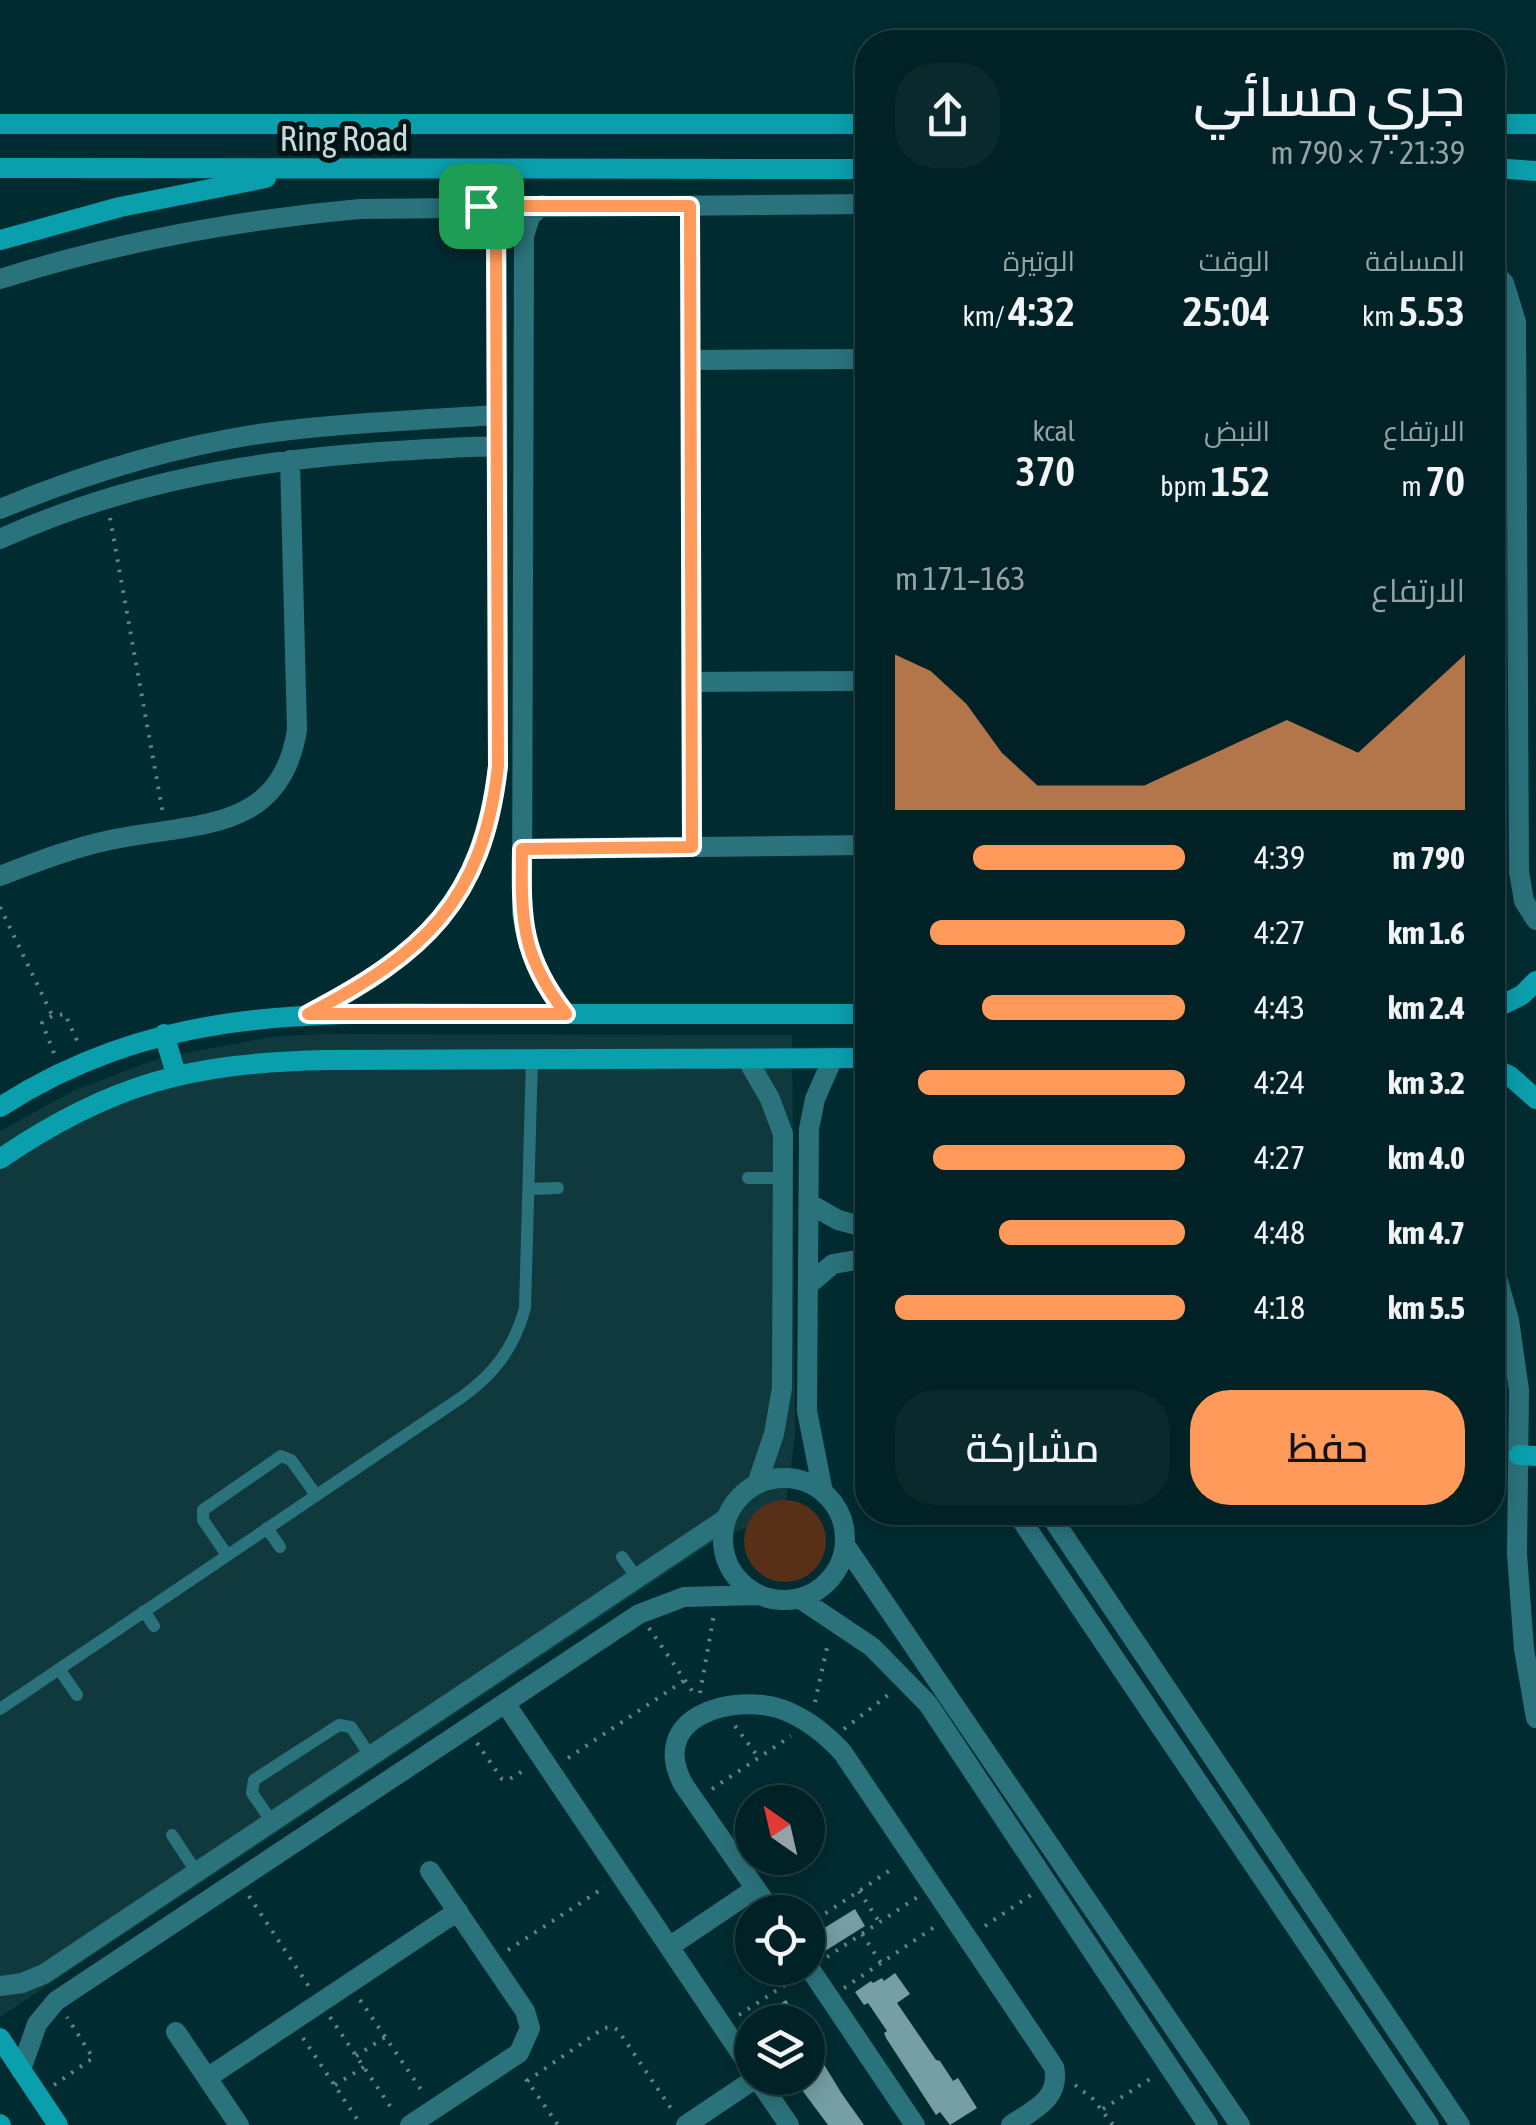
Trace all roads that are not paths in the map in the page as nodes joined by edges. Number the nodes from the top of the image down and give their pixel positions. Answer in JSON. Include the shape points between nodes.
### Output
{"nodes":[{"id":1,"x":0,"y":124,"type":"edge"},
{"id":2,"x":855,"y":124,"type":"edge"},
{"id":3,"x":1505,"y":124,"type":"edge"},
{"id":4,"x":1536,"y":124,"type":"edge"},
{"id":5,"x":0,"y":168,"type":"edge"},
{"id":6,"x":855,"y":169,"type":"edge"},
{"id":7,"x":1505,"y":169,"type":"edge"},
{"id":8,"x":303,"y":170,"type":"junction"},
{"id":9,"x":1536,"y":171,"type":"edge"},
{"id":10,"x":855,"y":204,"type":"edge"},
{"id":11,"x":481,"y":206,"type":"junction"},
{"id":12,"x":542,"y":206,"type":"junction"},
{"id":13,"x":690,"y":206,"type":"junction"},
{"id":14,"x":495,"y":236,"type":"junction"},
{"id":15,"x":524,"y":236,"type":"junction"},
{"id":16,"x":0,"y":240,"type":"edge"},
{"id":17,"x":0,"y":279,"type":"edge"},
{"id":18,"x":1505,"y":287,"type":"edge"},
{"id":19,"x":855,"y":359,"type":"edge"},
{"id":20,"x":690,"y":360,"type":"junction"},
{"id":21,"x":496,"y":415,"type":"junction"},
{"id":22,"x":495,"y":446,"type":"junction"},
{"id":23,"x":290,"y":460,"type":"junction"},
{"id":24,"x":0,"y":509,"type":"edge"},
{"id":25,"x":0,"y":539,"type":"edge"},
{"id":26,"x":855,"y":681,"type":"edge"},
{"id":27,"x":691,"y":682,"type":"junction"},
{"id":28,"x":855,"y":845,"type":"edge"},
{"id":29,"x":692,"y":847,"type":"junction"},
{"id":30,"x":522,"y":849,"type":"junction"},
{"id":31,"x":0,"y":876,"type":"edge"},
{"id":32,"x":1536,"y":920,"type":"edge"},
{"id":33,"x":1536,"y":981,"type":"edge"},
{"id":34,"x":1505,"y":1003,"type":"edge"},
{"id":35,"x":308,"y":1014,"type":"junction"},
{"id":36,"x":566,"y":1014,"type":"junction"},
{"id":37,"x":855,"y":1014,"type":"edge"},
{"id":38,"x":164,"y":1034,"type":"junction"},
{"id":39,"x":747,"y":1058,"type":"junction"},
{"id":40,"x":834,"y":1058,"type":"junction"},
{"id":41,"x":855,"y":1058,"type":"edge"},
{"id":42,"x":532,"y":1059,"type":"junction"},
{"id":43,"x":176,"y":1074,"type":"junction"},
{"id":44,"x":1505,"y":1074,"type":"edge"},
{"id":45,"x":1536,"y":1099,"type":"edge"},
{"id":46,"x":0,"y":1106,"type":"edge"},
{"id":47,"x":0,"y":1160,"type":"edge"},
{"id":48,"x":748,"y":1178,"type":"dead end"},
{"id":49,"x":783,"y":1178,"type":"junction"},
{"id":50,"x":529,"y":1188,"type":"junction"},
{"id":51,"x":558,"y":1188,"type":"dead end"},
{"id":52,"x":810,"y":1204,"type":"junction"},
{"id":53,"x":855,"y":1225,"type":"edge"},
{"id":54,"x":855,"y":1260,"type":"edge"},
{"id":55,"x":808,"y":1285,"type":"junction"},
{"id":56,"x":1505,"y":1306,"type":"edge"},
{"id":57,"x":1528,"y":1456,"type":"edge"},
{"id":58,"x":757,"y":1484,"type":"junction"},
{"id":59,"x":823,"y":1492,"type":"junction"},
{"id":60,"x":316,"y":1495,"type":"junction"},
{"id":61,"x":727,"y":1518,"type":"junction"},
{"id":62,"x":1025,"y":1525,"type":"edge"},
{"id":63,"x":1057,"y":1525,"type":"edge"},
{"id":64,"x":267,"y":1528,"type":"junction"},
{"id":65,"x":845,"y":1545,"type":"junction"},
{"id":66,"x":280,"y":1547,"type":"dead end"},
{"id":67,"x":227,"y":1555,"type":"junction"},
{"id":68,"x":622,"y":1557,"type":"dead end"},
{"id":69,"x":637,"y":1578,"type":"junction"},
{"id":70,"x":759,"y":1595,"type":"junction"},
{"id":71,"x":799,"y":1598,"type":"junction"},
{"id":72,"x":144,"y":1611,"type":"junction"},
{"id":73,"x":154,"y":1626,"type":"dead end"},
{"id":74,"x":547,"y":1639,"type":"junction"},
{"id":75,"x":564,"y":1664,"type":"junction"},
{"id":76,"x":59,"y":1669,"type":"junction"},
{"id":77,"x":77,"y":1695,"type":"dead end"},
{"id":78,"x":505,"y":1703,"type":"junction"},
{"id":79,"x":0,"y":1709,"type":"edge"},
{"id":80,"x":1536,"y":1718,"type":"edge"},
{"id":81,"x":371,"y":1756,"type":"junction"},
{"id":82,"x":272,"y":1822,"type":"junction"},
{"id":83,"x":172,"y":1835,"type":"dead end"},
{"id":84,"x":430,"y":1871,"type":"dead end"},
{"id":85,"x":197,"y":1872,"type":"junction"},
{"id":86,"x":175,"y":1887,"type":"junction"},
{"id":87,"x":756,"y":1888,"type":"junction"},
{"id":88,"x":761,"y":1895,"type":"edge"},
{"id":89,"x":458,"y":1911,"type":"junction"},
{"id":90,"x":190,"y":1912,"type":"junction"},
{"id":91,"x":669,"y":1947,"type":"junction"},
{"id":92,"x":821,"y":1985,"type":"edge"},
{"id":93,"x":0,"y":1986,"type":"edge"},
{"id":94,"x":1157,"y":2001,"type":"junction"},
{"id":95,"x":1135,"y":2016,"type":"junction"},
{"id":96,"x":176,"y":2032,"type":"dead end"},
{"id":97,"x":0,"y":2038,"type":"edge"},
{"id":98,"x":735,"y":2045,"type":"edge"},
{"id":99,"x":21,"y":2070,"type":"junction"},
{"id":100,"x":207,"y":2078,"type":"junction"},
{"id":101,"x":735,"y":2089,"type":"edge"},
{"id":102,"x":769,"y":2095,"type":"edge"},
{"id":103,"x":679,"y":2117,"type":"edge"},
{"id":104,"x":58,"y":2125,"type":"edge"},
{"id":105,"x":238,"y":2125,"type":"edge"},
{"id":106,"x":410,"y":2125,"type":"edge"},
{"id":107,"x":789,"y":2125,"type":"edge"},
{"id":108,"x":915,"y":2125,"type":"edge"},
{"id":109,"x":1011,"y":2125,"type":"edge"},
{"id":110,"x":1208,"y":2125,"type":"edge"},
{"id":111,"x":1240,"y":2125,"type":"edge"},
{"id":112,"x":1429,"y":2125,"type":"edge"},
{"id":113,"x":1460,"y":2125,"type":"edge"}],
"edges":[{"from":1,"to":2,"type":"main road","name":"Ring Road"},
{"from":3,"to":4,"type":"main road"},
{"from":5,"to":8,"type":"main road","name":"Ring Road"},
{"from":6,"to":8,"type":"main road","name":"Ring Road"},
{"from":7,"to":9,"type":"main road"},
{"from":8,"to":16,"type":"main road","via":[[120,207]]},
{"from":10,"to":13,"type":"street"},
{"from":11,"to":12,"type":"street"},
{"from":11,"to":14,"type":"street"},
{"from":11,"to":17,"type":"street","via":[[360,208],[231,223],[104,248]]},
{"from":12,"to":13,"type":"street"},
{"from":12,"to":15,"type":"street"},
{"from":13,"to":20,"type":"street"},
{"from":14,"to":15,"type":"street"},
{"from":14,"to":21,"type":"street"},
{"from":15,"to":30,"type":"street"},
{"from":18,"to":32,"type":"street","via":[[1516,322],[1520,872],[1524,901]]},
{"from":19,"to":20,"type":"street"},
{"from":20,"to":27,"type":"street"},
{"from":21,"to":22,"type":"street"},
{"from":21,"to":24,"type":"street","via":[[314,427],[210,444],[108,470]]},
{"from":22,"to":23,"type":"street"},
{"from":22,"to":35,"type":"street","via":[[498,766],[486,834],[457,895],[414,947]]},
{"from":23,"to":25,"type":"street","via":[[106,498]]},
{"from":23,"to":31,"type":"street","via":[[298,730],[281,782],[238,816],[105,841]]},
{"from":26,"to":27,"type":"street"},
{"from":27,"to":29,"type":"street"},
{"from":28,"to":29,"type":"street"},
{"from":29,"to":30,"type":"street"},
{"from":30,"to":36,"type":"street","via":[[526,938],[544,985]]},
{"from":33,"to":34,"type":"main road"},
{"from":35,"to":36,"type":"main road"},
{"from":35,"to":38,"type":"main road"},
{"from":36,"to":37,"type":"main road"},
{"from":38,"to":43,"type":"main road"},
{"from":38,"to":46,"type":"main road","via":[[85,1061]]},
{"from":39,"to":40,"type":"main road"},
{"from":39,"to":42,"type":"main road"},
{"from":39,"to":49,"type":"street","via":[[778,1117]]},
{"from":40,"to":41,"type":"main road"},
{"from":40,"to":52,"type":"street","via":[[811,1113]]},
{"from":42,"to":43,"type":"main road","via":[[288,1060]]},
{"from":42,"to":50,"type":"lane"},
{"from":43,"to":47,"type":"main road","via":[[82,1110]]},
{"from":44,"to":45,"type":"main road"},
{"from":48,"to":49,"type":"lane"},
{"from":49,"to":58,"type":"street","via":[[782,1388]]},
{"from":50,"to":51,"type":"lane"},
{"from":50,"to":60,"type":"lane","via":[[525,1308],[502,1362],[478,1386]]},
{"from":52,"to":53,"type":"street"},
{"from":52,"to":55,"type":"street"},
{"from":54,"to":55,"type":"street","via":[[832,1264]]},
{"from":55,"to":59,"type":"street","via":[[808,1410]]},
{"from":56,"to":57,"type":"street"},
{"from":57,"to":80,"type":"street","via":[[1517,1554]]},
{"from":58,"to":59,"type":"street","via":[[784,1478]]},
{"from":58,"to":61,"type":"street"},
{"from":59,"to":65,"type":"street","via":[[840,1516]]},
{"from":60,"to":64,"type":"lane"},
{"from":60,"to":67,"type":"lane","via":[[292,1460],[280,1456],[202,1513]]},
{"from":61,"to":69,"type":"street"},
{"from":61,"to":70,"type":"street","via":[[728,1563]]},
{"from":62,"to":112,"type":"street"},
{"from":63,"to":113,"type":"street"},
{"from":64,"to":66,"type":"lane"},
{"from":64,"to":67,"type":"lane"},
{"from":65,"to":71,"type":"street","via":[[830,1579]]},
{"from":65,"to":94,"type":"street"},
{"from":67,"to":72,"type":"lane"},
{"from":68,"to":69,"type":"lane"},
{"from":69,"to":74,"type":"street"},
{"from":70,"to":71,"type":"street"},
{"from":70,"to":75,"type":"street","via":[[684,1597],[639,1614]]},
{"from":71,"to":95,"type":"street","via":[[872,1646],[928,1704]]},
{"from":72,"to":73,"type":"lane"},
{"from":72,"to":76,"type":"lane"},
{"from":74,"to":75,"type":"street"},
{"from":74,"to":81,"type":"street"},
{"from":75,"to":78,"type":"street"},
{"from":76,"to":77,"type":"lane"},
{"from":76,"to":79,"type":"lane"},
{"from":78,"to":90,"type":"street"},
{"from":78,"to":91,"type":"street"},
{"from":81,"to":82,"type":"street"},
{"from":81,"to":82,"type":"lane","via":[[351,1727],[339,1725],[254,1780],[252,1793]]},
{"from":82,"to":85,"type":"street"},
{"from":83,"to":85,"type":"lane"},
{"from":84,"to":89,"type":"street"},
{"from":85,"to":86,"type":"street"},
{"from":86,"to":90,"type":"street"},
{"from":86,"to":93,"type":"street","via":[[44,1974]]},
{"from":87,"to":88,"type":"street"},
{"from":87,"to":91,"type":"street"},
{"from":87,"to":109,"type":"street","via":[[678,1774],[678,1741],[694,1719],[721,1706],[768,1706],[810,1723],[831,1740],[912,1856],[1056,2075],[1046,2102]]},
{"from":89,"to":100,"type":"street"},
{"from":89,"to":106,"type":"street","via":[[528,2020],[528,2038],[512,2058]]},
{"from":90,"to":99,"type":"street","via":[[56,2001],[36,2024]]},
{"from":91,"to":98,"type":"street"},
{"from":92,"to":108,"type":"street"},
{"from":94,"to":95,"type":"street"},
{"from":94,"to":111,"type":"street"},
{"from":95,"to":110,"type":"street"},
{"from":96,"to":100,"type":"street"},
{"from":97,"to":99,"type":"main road"},
{"from":99,"to":104,"type":"main road"},
{"from":100,"to":105,"type":"street"},
{"from":101,"to":103,"type":"street"},
{"from":102,"to":107,"type":"street"}]}
